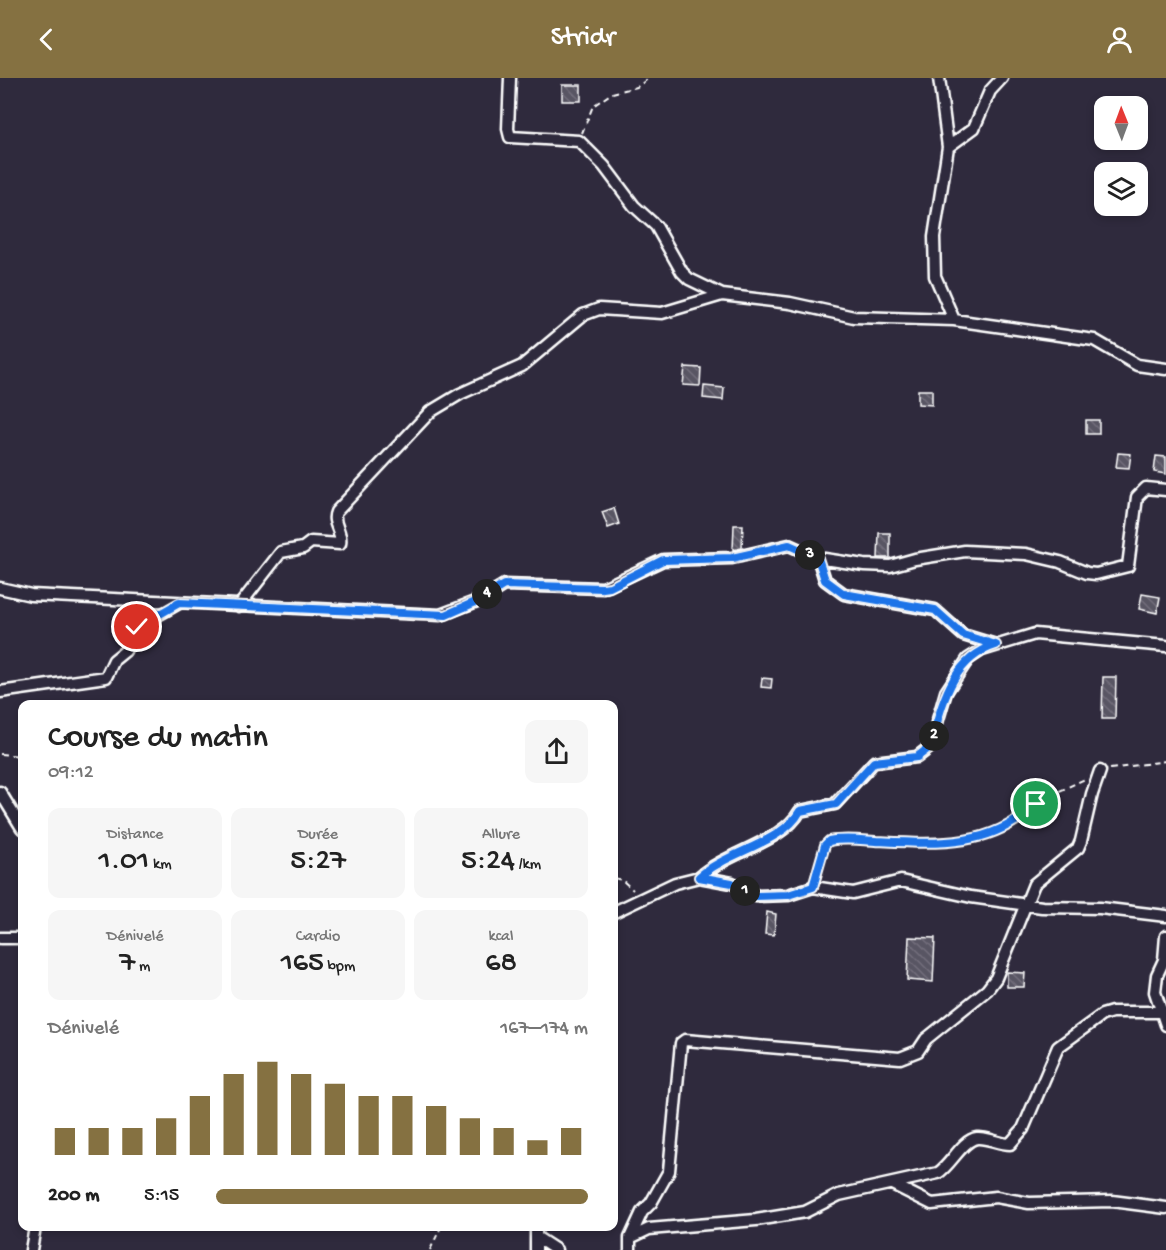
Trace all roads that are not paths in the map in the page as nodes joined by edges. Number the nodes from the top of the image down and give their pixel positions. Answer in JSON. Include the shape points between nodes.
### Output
{"nodes":[{"id":1,"x":510,"y":78,"type":"edge"},
{"id":2,"x":939,"y":78,"type":"edge"},
{"id":3,"x":1002,"y":78,"type":"edge"},
{"id":4,"x":948,"y":147,"type":"junction"},
{"id":5,"x":722,"y":295,"type":"junction"},
{"id":6,"x":954,"y":320,"type":"junction"},
{"id":7,"x":1166,"y":369,"type":"edge"},
{"id":8,"x":1166,"y":490,"type":"edge"},
{"id":9,"x":818,"y":558,"type":"junction"},
{"id":10,"x":0,"y":588,"type":"edge"},
{"id":11,"x":179,"y":603,"type":"junction"},
{"id":12,"x":239,"y":606,"type":"junction"},
{"id":13,"x":996,"y":645,"type":"junction"},
{"id":14,"x":1166,"y":646,"type":"edge"},
{"id":15,"x":0,"y":692,"type":"edge"},
{"id":16,"x":1100,"y":771,"type":"road end"},
{"id":17,"x":0,"y":792,"type":"edge"},
{"id":18,"x":18,"y":821,"type":"edge"},
{"id":19,"x":699,"y":877,"type":"junction"},
{"id":20,"x":1025,"y":904,"type":"junction"},
{"id":21,"x":618,"y":910,"type":"edge"},
{"id":22,"x":1166,"y":916,"type":"edge"},
{"id":23,"x":1166,"y":936,"type":"edge"},
{"id":24,"x":0,"y":938,"type":"edge"},
{"id":25,"x":18,"y":938,"type":"edge"},
{"id":26,"x":1164,"y":1012,"type":"edge"},
{"id":27,"x":1166,"y":1025,"type":"edge"},
{"id":28,"x":892,"y":1184,"type":"junction"},
{"id":29,"x":1166,"y":1208,"type":"edge"},
{"id":30,"x":34,"y":1231,"type":"edge"},
{"id":31,"x":536,"y":1232,"type":"edge"},
{"id":32,"x":630,"y":1238,"type":"junction"},
{"id":33,"x":30,"y":1250,"type":"edge"},
{"id":34,"x":536,"y":1250,"type":"edge"},
{"id":35,"x":556,"y":1250,"type":"edge"},
{"id":36,"x":630,"y":1250,"type":"edge"}],
"edges":[{"from":1,"to":5,"type":"street","via":[[510,137],[579,141],[656,226],[682,272]]},
{"from":2,"to":4,"type":"street"},
{"from":3,"to":4,"type":"street","via":[[990,92],[971,132]]},
{"from":4,"to":6,"type":"street","via":[[934,256],[935,276]]},
{"from":5,"to":6,"type":"street","via":[[790,303],[854,317]]},
{"from":5,"to":12,"type":"street","via":[[662,313],[590,311],[522,366],[445,402],[430,412],[336,512],[339,544],[315,541],[281,552]]},
{"from":6,"to":7,"type":"street","via":[[1094,339],[1137,365]]},
{"from":8,"to":9,"type":"street","via":[[1146,488],[1137,497],[1125,568],[1087,573],[1060,562],[997,551],[965,551],[890,567]]},
{"from":9,"to":12,"type":"street","via":[[789,545],[732,558],[663,560],[610,587],[504,585],[446,615]]},
{"from":9,"to":13,"type":"street","via":[[825,580],[844,594],[935,610],[963,635]]},
{"from":10,"to":11,"type":"street","via":[[21,594]]},
{"from":11,"to":12,"type":"street"},
{"from":11,"to":15,"type":"street","via":[[137,627],[106,677]]},
{"from":13,"to":14,"type":"street","via":[[1035,634]]},
{"from":13,"to":19,"type":"street","via":[[972,655],[946,692],[925,753],[874,762],[836,804],[800,811],[796,820],[773,837],[719,861]]},
{"from":16,"to":20,"type":"street","via":[[1081,841],[1040,877]]},
{"from":17,"to":18,"type":"street"},
{"from":19,"to":20,"type":"street","via":[[732,883],[756,896],[788,895],[813,887],[853,893],[901,881]]},
{"from":19,"to":21,"type":"street","via":[[675,883]]},
{"from":20,"to":22,"type":"street"},
{"from":20,"to":32,"type":"street","via":[[1007,956],[987,990],[909,1056],[686,1040],[681,1043],[669,1171]]},
{"from":23,"to":26,"type":"street","via":[[1155,992]]},
{"from":24,"to":25,"type":"street"},
{"from":26,"to":27,"type":"street"},
{"from":26,"to":28,"type":"street","via":[[1112,1012],[1093,1019],[1058,1047],[1015,1142],[972,1140],[938,1173]]},
{"from":28,"to":29,"type":"street","via":[[932,1204],[996,1197],[1029,1203],[1112,1201]]},
{"from":28,"to":32,"type":"street","via":[[839,1196],[805,1212],[649,1229]]},
{"from":30,"to":33,"type":"street"},
{"from":31,"to":34,"type":"street"},
{"from":31,"to":35,"type":"street"},
{"from":32,"to":36,"type":"street"}]}
